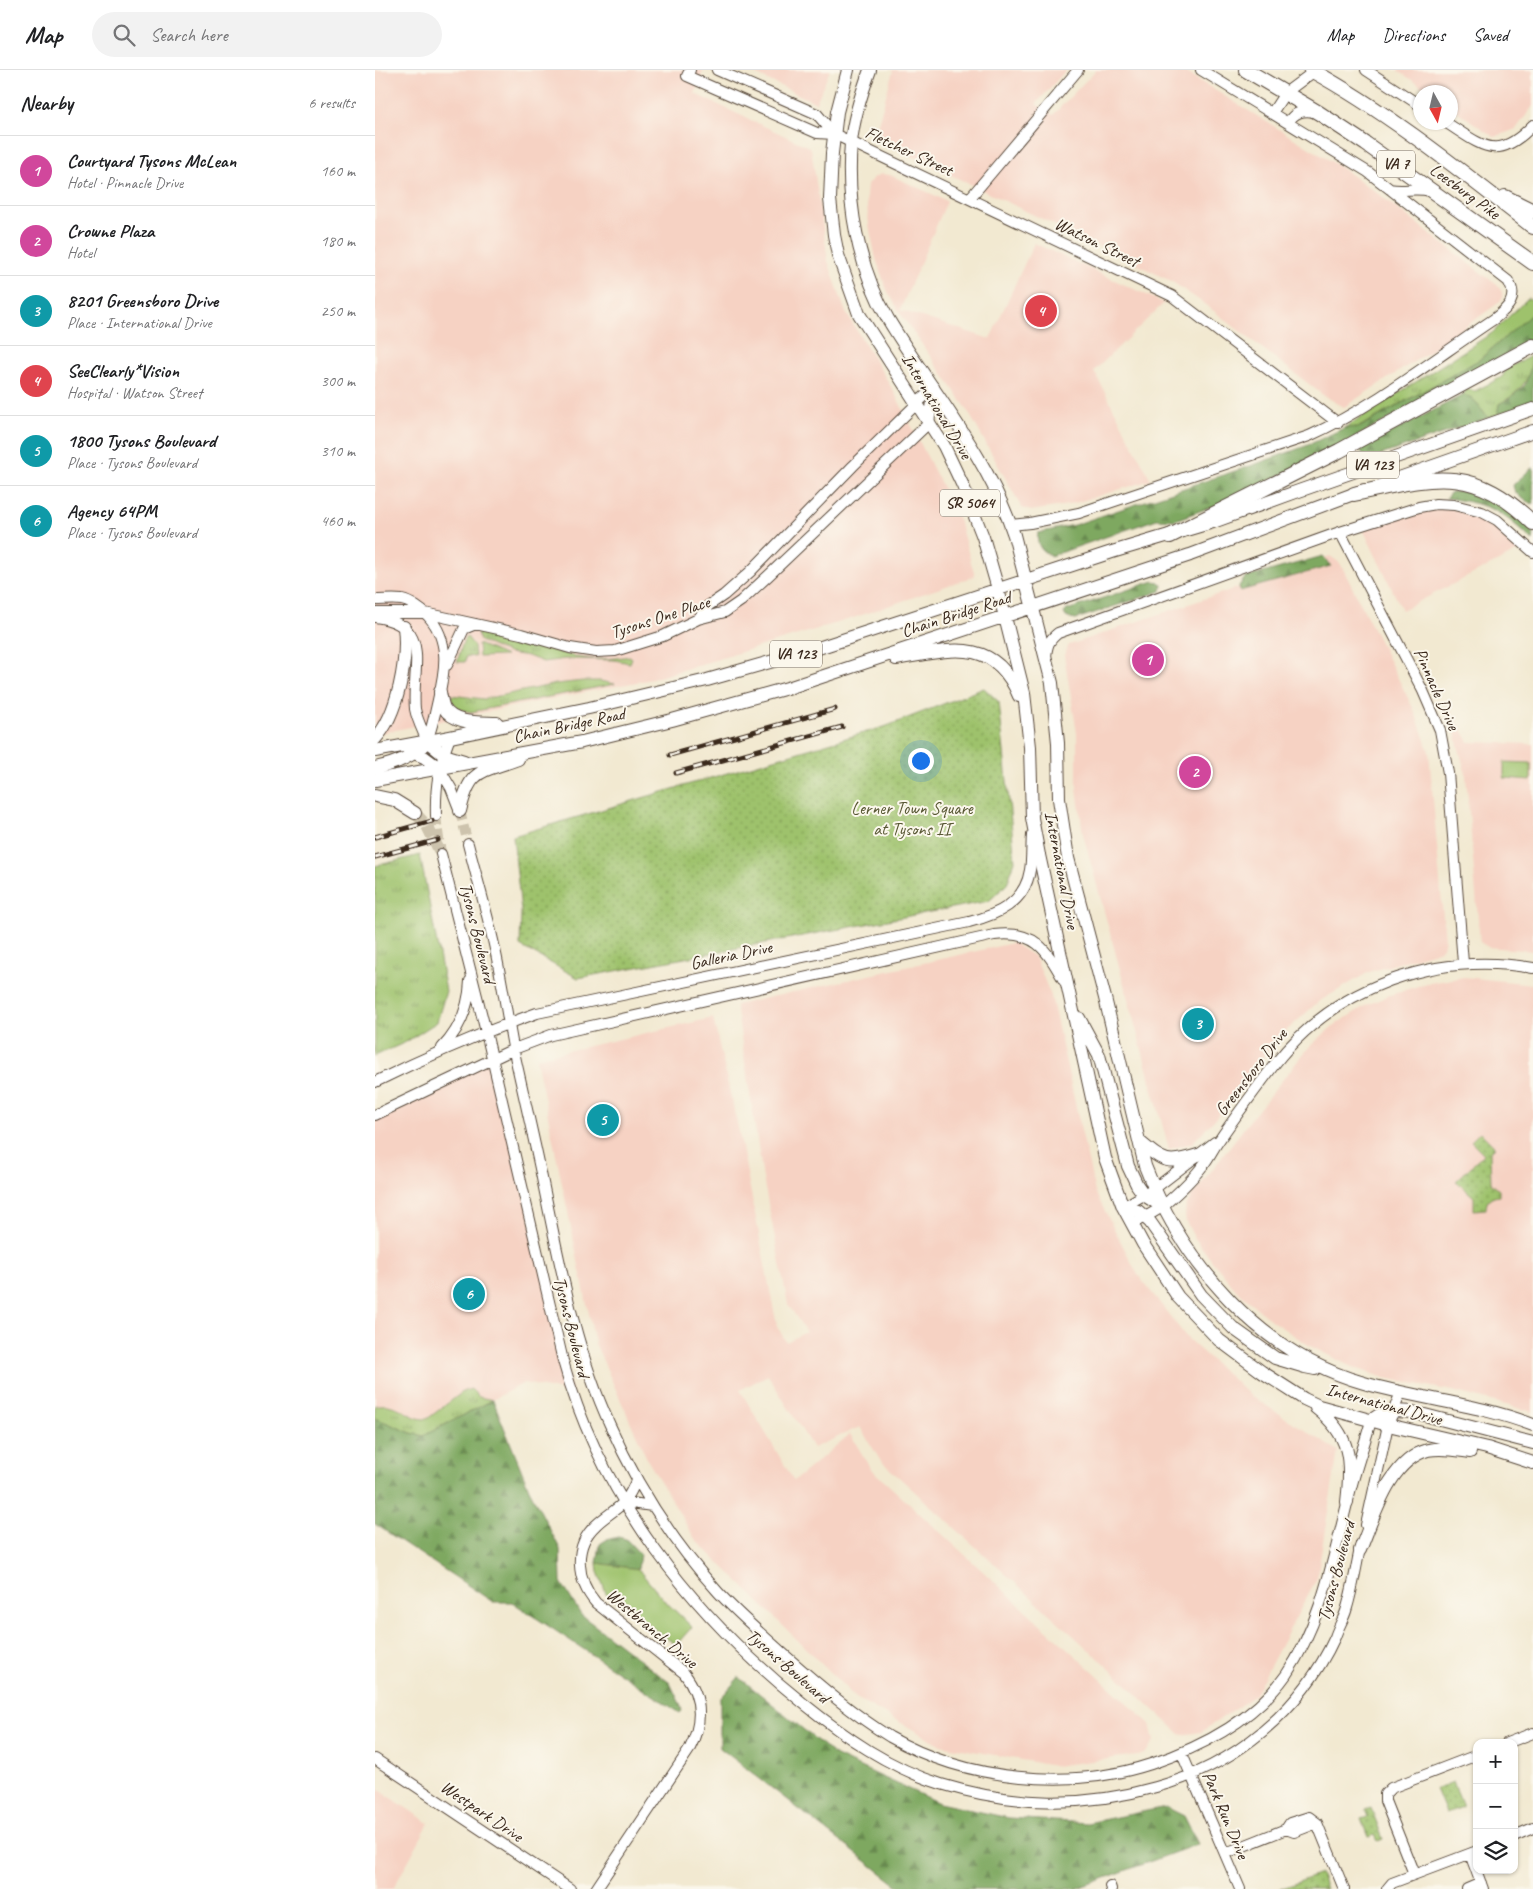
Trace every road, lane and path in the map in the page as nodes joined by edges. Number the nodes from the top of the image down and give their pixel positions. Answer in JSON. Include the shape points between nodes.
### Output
{"nodes":[{"id":1,"x":717,"y":70,"type":"edge"},
{"id":2,"x":848,"y":70,"type":"edge"},
{"id":3,"x":870,"y":70,"type":"edge"},
{"id":4,"x":1078,"y":70,"type":"edge"},
{"id":5,"x":1201,"y":70,"type":"edge"},
{"id":6,"x":1246,"y":70,"type":"edge"},
{"id":7,"x":1366,"y":70,"type":"edge"},
{"id":8,"x":1314,"y":71,"type":"edge"},
{"id":9,"x":688,"y":73,"type":"edge"},
{"id":10,"x":1285,"y":93,"type":"junction"},
{"id":11,"x":1413,"y":101,"type":"edge"},
{"id":12,"x":1272,"y":113,"type":"junction"},
{"id":13,"x":1319,"y":113,"type":"junction"},
{"id":14,"x":1288,"y":123,"type":"junction"},
{"id":15,"x":1533,"y":125,"type":"edge"},
{"id":16,"x":1458,"y":130,"type":"edge"},
{"id":17,"x":834,"y":134,"type":"junction"},
{"id":18,"x":851,"y":142,"type":"junction"},
{"id":19,"x":1479,"y":184,"type":"junction"},
{"id":20,"x":1389,"y":189,"type":"junction"},
{"id":21,"x":1433,"y":192,"type":"junction"},
{"id":22,"x":970,"y":198,"type":"junction"},
{"id":23,"x":1533,"y":211,"type":"edge"},
{"id":24,"x":1533,"y":227,"type":"edge"},
{"id":25,"x":1533,"y":264,"type":"edge"},
{"id":26,"x":1533,"y":346,"type":"edge"},
{"id":27,"x":934,"y":387,"type":"junction"},
{"id":28,"x":916,"y":403,"type":"junction"},
{"id":29,"x":1533,"y":409,"type":"edge"},
{"id":30,"x":1338,"y":422,"type":"junction"},
{"id":31,"x":929,"y":424,"type":"junction"},
{"id":32,"x":1533,"y":431,"type":"edge"},
{"id":33,"x":1354,"y":494,"type":"junction"},
{"id":34,"x":1533,"y":523,"type":"edge"},
{"id":35,"x":1011,"y":525,"type":"junction"},
{"id":36,"x":1340,"y":532,"type":"junction"},
{"id":37,"x":1170,"y":536,"type":"junction"},
{"id":38,"x":1533,"y":552,"type":"edge"},
{"id":39,"x":1026,"y":580,"type":"junction"},
{"id":40,"x":998,"y":589,"type":"junction"},
{"id":41,"x":375,"y":600,"type":"edge"},
{"id":42,"x":1032,"y":607,"type":"junction"},
{"id":43,"x":375,"y":613,"type":"edge"},
{"id":44,"x":425,"y":613,"type":"junction"},
{"id":45,"x":1005,"y":616,"type":"junction"},
{"id":46,"x":375,"y":617,"type":"edge"},
{"id":47,"x":698,"y":619,"type":"junction"},
{"id":48,"x":477,"y":623,"type":"junction"},
{"id":49,"x":404,"y":627,"type":"junction"},
{"id":50,"x":1046,"y":660,"type":"junction"},
{"id":51,"x":859,"y":665,"type":"junction"},
{"id":52,"x":445,"y":668,"type":"junction"},
{"id":53,"x":440,"y":692,"type":"junction"},
{"id":54,"x":1027,"y":717,"type":"junction"},
{"id":55,"x":509,"y":725,"type":"junction"},
{"id":56,"x":451,"y":738,"type":"junction"},
{"id":57,"x":375,"y":739,"type":"edge"},
{"id":58,"x":427,"y":741,"type":"junction"},
{"id":59,"x":583,"y":742,"type":"junction"},
{"id":60,"x":391,"y":748,"type":"junction"},
{"id":61,"x":375,"y":751,"type":"edge"},
{"id":62,"x":415,"y":754,"type":"junction"},
{"id":63,"x":443,"y":755,"type":"junction"},
{"id":64,"x":469,"y":762,"type":"junction"},
{"id":65,"x":375,"y":768,"type":"edge"},
{"id":66,"x":439,"y":768,"type":"junction"},
{"id":67,"x":375,"y":780,"type":"edge"},
{"id":68,"x":375,"y":796,"type":"edge"},
{"id":69,"x":460,"y":811,"type":"joint"},
{"id":70,"x":415,"y":813,"type":"tunnel mouth"},
{"id":71,"x":436,"y":816,"type":"tunnel mouth"},
{"id":72,"x":1032,"y":818,"type":"junction"},
{"id":73,"x":468,"y":844,"type":"tunnel mouth"},
{"id":74,"x":441,"y":854,"type":"dead end"},
{"id":75,"x":1463,"y":963,"type":"junction"},
{"id":76,"x":1533,"y":968,"type":"edge"},
{"id":77,"x":471,"y":970,"type":"junction"},
{"id":78,"x":1070,"y":992,"type":"junction"},
{"id":79,"x":1073,"y":1009,"type":"junction"},
{"id":80,"x":509,"y":1023,"type":"junction"},
{"id":81,"x":486,"y":1032,"type":"junction"},
{"id":82,"x":514,"y":1049,"type":"junction"},
{"id":83,"x":439,"y":1051,"type":"junction"},
{"id":84,"x":492,"y":1060,"type":"junction"},
{"id":85,"x":375,"y":1082,"type":"edge"},
{"id":86,"x":375,"y":1115,"type":"edge"},
{"id":87,"x":1220,"y":1139,"type":"junction"},
{"id":88,"x":1139,"y":1142,"type":"junction"},
{"id":89,"x":1198,"y":1155,"type":"junction"},
{"id":90,"x":1149,"y":1192,"type":"junction"},
{"id":91,"x":1123,"y":1207,"type":"junction"},
{"id":92,"x":1163,"y":1207,"type":"junction"},
{"id":93,"x":1145,"y":1217,"type":"junction"},
{"id":94,"x":1132,"y":1224,"type":"junction"},
{"id":95,"x":1328,"y":1370,"type":"junction"},
{"id":96,"x":1401,"y":1392,"type":"junction"},
{"id":97,"x":1304,"y":1398,"type":"junction"},
{"id":98,"x":1394,"y":1411,"type":"junction"},
{"id":99,"x":1371,"y":1421,"type":"junction"},
{"id":100,"x":1388,"y":1425,"type":"junction"},
{"id":101,"x":1533,"y":1425,"type":"edge"},
{"id":102,"x":1533,"y":1443,"type":"edge"},
{"id":103,"x":1528,"y":1462,"type":"edge"},
{"id":104,"x":637,"y":1479,"type":"junction"},
{"id":105,"x":625,"y":1502,"type":"junction"},
{"id":106,"x":1347,"y":1502,"type":"junction"},
{"id":107,"x":652,"y":1506,"type":"junction"},
{"id":108,"x":1360,"y":1550,"type":"junction"},
{"id":109,"x":1533,"y":1733,"type":"edge"},
{"id":110,"x":1517,"y":1739,"type":"edge"},
{"id":111,"x":1182,"y":1754,"type":"junction"},
{"id":112,"x":1473,"y":1756,"type":"edge"},
{"id":113,"x":375,"y":1759,"type":"edge"},
{"id":114,"x":1192,"y":1775,"type":"junction"},
{"id":115,"x":1533,"y":1828,"type":"edge"},
{"id":116,"x":1518,"y":1834,"type":"edge"},
{"id":117,"x":1473,"y":1852,"type":"edge"},
{"id":118,"x":1225,"y":1853,"type":"junction"},
{"id":119,"x":1415,"y":1874,"type":"junction"},
{"id":120,"x":1482,"y":1886,"type":"edge"},
{"id":121,"x":571,"y":1889,"type":"edge"},
{"id":122,"x":596,"y":1889,"type":"edge"},
{"id":123,"x":1240,"y":1889,"type":"edge"},
{"id":124,"x":1345,"y":1889,"type":"edge"},
{"id":125,"x":1387,"y":1889,"type":"edge"},
{"id":126,"x":1467,"y":1889,"type":"edge"}],
"edges":[{"from":1,"to":17,"type":"street","name":"Fletcher Street","via":[[817,114]]},
{"from":2,"to":17,"type":"main road","name":"International Drive"},
{"from":3,"to":18,"type":"main road","name":"International Drive"},
{"from":4,"to":22,"type":"street"},
{"from":5,"to":12,"type":"street"},
{"from":6,"to":10,"type":"highway","name":"Leesburg Pike","number":"VA 7"},
{"from":7,"to":11,"type":"street"},
{"from":8,"to":10,"type":"street"},
{"from":8,"to":19,"type":"highway","name":"Leesburg Pike","number":"VA 7","via":[[1411,133]]},
{"from":9,"to":17,"type":"street","name":"Fletcher Street","via":[[817,133]]},
{"from":10,"to":12,"type":"street"},
{"from":10,"to":13,"type":"highway","name":"Leesburg Pike","number":"VA 7"},
{"from":12,"to":14,"type":"street"},
{"from":13,"to":14,"type":"street","via":[[1297,112]]},
{"from":13,"to":21,"type":"highway","name":"Leesburg Pike","number":"VA 7"},
{"from":14,"to":20,"type":"street","via":[[1368,172]]},
{"from":15,"to":16,"type":"street","via":[[1522,137],[1499,149],[1477,142]]},
{"from":17,"to":18,"type":"street","name":"Fletcher Street"},
{"from":17,"to":28,"type":"main road","name":"International Drive","number":"SR 5064","via":[[831,200],[838,255],[859,314]]},
{"from":18,"to":22,"type":"street","name":"Fletcher Street"},
{"from":18,"to":27,"type":"main road","name":"International Drive","number":"SR 5064","via":[[851,199],[854,228],[863,260],[888,318]]},
{"from":19,"to":23,"type":"highway"},
{"from":19,"to":24,"type":"highway","name":"Leesburg Pike","number":"VA 7"},
{"from":20,"to":21,"type":"street"},
{"from":20,"to":30,"type":"street","via":[[1508,281],[1513,294],[1505,310],[1494,319]]},
{"from":21,"to":25,"type":"highway","name":"Leesburg Pike","number":"VA 7"},
{"from":22,"to":30,"type":"street","name":"Watson Street","via":[[1172,296]]},
{"from":26,"to":37,"type":"highway","via":[[1339,451]]},
{"from":27,"to":28,"type":"street"},
{"from":27,"to":31,"type":"street"},
{"from":27,"to":35,"type":"main road","name":"International Drive","number":"SR 5064","via":[[977,454]]},
{"from":28,"to":31,"type":"main road","name":"International Drive","number":"SR 5064"},
{"from":28,"to":47,"type":"street","via":[[750,572],[708,606]]},
{"from":29,"to":37,"type":"main road","name":"Chain Bridge Road","number":"VA 123"},
{"from":30,"to":35,"type":"street","via":[[1309,436],[1079,513]]},
{"from":31,"to":40,"type":"main road","name":"International Drive","number":"SR 5064","via":[[944,446],[967,495]]},
{"from":31,"to":47,"type":"street","name":"Tysons One Place","via":[[741,601],[725,612]]},
{"from":32,"to":33,"type":"main road","name":"Chain Bridge Road","number":"VA 123"},
{"from":33,"to":34,"type":"highway","via":[[1414,481],[1458,480],[1486,488],[1505,498]]},
{"from":33,"to":42,"type":"main road","name":"Chain Bridge Road","number":"VA 123","via":[[1190,555]]},
{"from":35,"to":39,"type":"main road","name":"International Drive","number":"SR 5064"},
{"from":36,"to":38,"type":"street","via":[[1419,506],[1453,505],[1482,512],[1497,520]]},
{"from":36,"to":50,"type":"street","via":[[1058,632],[1047,645]]},
{"from":36,"to":75,"type":"street","name":"Pinnacle Drive","via":[[1419,682],[1440,730],[1448,773]]},
{"from":37,"to":39,"type":"main road","name":"Chain Bridge Road","number":"VA 123"},
{"from":39,"to":40,"type":"main road","name":"Chain Bridge Road","number":"VA 123"},
{"from":39,"to":42,"type":"main road","name":"International Drive","number":"SR 5064"},
{"from":40,"to":45,"type":"main road","name":"International Drive","number":"SR 5064"},
{"from":40,"to":55,"type":"main road","name":"Chain Bridge Road","number":"VA 123","via":[[821,647],[707,680]]},
{"from":41,"to":44,"type":"street","name":"Tysons One Place","via":[[403,600]]},
{"from":42,"to":45,"type":"main road","name":"Chain Bridge Road","number":"VA 123"},
{"from":42,"to":50,"type":"main road","name":"International Drive"},
{"from":43,"to":44,"type":"street","name":"Tysons One Place"},
{"from":44,"to":48,"type":"street","name":"Tysons One Place"},
{"from":44,"to":52,"type":"street","via":[[442,638]]},
{"from":45,"to":51,"type":"main road","name":"Chain Bridge Road","number":"VA 123"},
{"from":45,"to":54,"type":"main road","name":"International Drive"},
{"from":46,"to":49,"type":"street"},
{"from":47,"to":48,"type":"street","name":"Tysons One Place","via":[[631,647],[596,652]]},
{"from":48,"to":52,"type":"street","via":[[464,629]]},
{"from":49,"to":57,"type":"main road","via":[[406,641],[400,681],[391,714]]},
{"from":49,"to":58,"type":"street","via":[[415,645],[415,711]]},
{"from":50,"to":88,"type":"main road","name":"International Drive","via":[[1056,713],[1059,799],[1068,858]]},
{"from":51,"to":54,"type":"main road","via":[[933,653],[973,651],[1003,669],[1014,684]]},
{"from":51,"to":59,"type":"main road","name":"Chain Bridge Road","number":"VA 123","via":[[734,703]]},
{"from":52,"to":53,"type":"street"},
{"from":53,"to":55,"type":"main road","via":[[444,708],[452,716],[465,721]]},
{"from":53,"to":58,"type":"street"},
{"from":54,"to":72,"type":"main road","name":"International Drive"},
{"from":55,"to":56,"type":"main road","name":"Chain Bridge Road","number":"VA 123"},
{"from":56,"to":58,"type":"main road","name":"Chain Bridge Road","number":"VA 123"},
{"from":56,"to":63,"type":"street"},
{"from":58,"to":60,"type":"main road","name":"Chain Bridge Road","number":"VA 123"},
{"from":58,"to":62,"type":"main road"},
{"from":58,"to":63,"type":"main road"},
{"from":59,"to":64,"type":"main road","name":"Chain Bridge Road","number":"VA 123"},
{"from":59,"to":69,"type":"main road","via":[[481,772],[470,781]]},
{"from":60,"to":61,"type":"main road","name":"Chain Bridge Road","number":"VA 123"},
{"from":60,"to":62,"type":"main road"},
{"from":62,"to":65,"type":"main road"},
{"from":62,"to":66,"type":"main road"},
{"from":63,"to":64,"type":"main road"},
{"from":63,"to":66,"type":"street"},
{"from":64,"to":66,"type":"main road","name":"Chain Bridge Road","number":"VA 123"},
{"from":66,"to":67,"type":"main road","name":"Chain Bridge Road","number":"VA 123"},
{"from":66,"to":69,"type":"street"},
{"from":66,"to":71,"type":"street"},
{"from":68,"to":70,"type":"main road","via":[[394,800]]},
{"from":72,"to":78,"type":"main road","name":"International Drive"},
{"from":72,"to":80,"type":"street","name":"Galleria Drive","via":[[1027,881],[1016,899],[998,914],[537,1013]]},
{"from":73,"to":80,"type":"street","name":"Tysons Boulevard","via":[[492,937]]},
{"from":74,"to":77,"type":"street","name":"Tysons Boulevard"},
{"from":75,"to":76,"type":"street","name":"Greensboro Drive"},
{"from":75,"to":87,"type":"street","name":"Greensboro Drive","via":[[1393,978],[1351,998],[1325,1015],[1298,1037],[1275,1064]]},
{"from":77,"to":81,"type":"street","name":"Tysons Boulevard"},
{"from":77,"to":83,"type":"street","via":[[464,1015],[456,1031]]},
{"from":78,"to":79,"type":"main road","name":"International Drive"},
{"from":78,"to":82,"type":"street","via":[[1045,950],[1023,936],[1011,933],[551,1036]]},
{"from":79,"to":90,"type":"main road","via":[[1099,1055],[1128,1166],[1137,1185]]},
{"from":79,"to":91,"type":"main road","name":"International Drive","via":[[1105,1158]]},
{"from":80,"to":81,"type":"street","name":"Galleria Drive"},
{"from":80,"to":82,"type":"street","name":"Tysons Boulevard"},
{"from":81,"to":83,"type":"street","name":"Galleria Drive"},
{"from":81,"to":84,"type":"street","name":"Tysons Boulevard"},
{"from":82,"to":84,"type":"street"},
{"from":82,"to":104,"type":"street","name":"Tysons Boulevard","via":[[581,1347],[607,1419]]},
{"from":83,"to":85,"type":"street","name":"Galleria Drive"},
{"from":84,"to":86,"type":"street"},
{"from":84,"to":105,"type":"street","name":"Tysons Boulevard","via":[[572,1393],[603,1465]]},
{"from":87,"to":89,"type":"street","name":"Greensboro Drive"},
{"from":87,"to":92,"type":"street","name":"Greensboro Drive","via":[[1203,1165]]},
{"from":88,"to":89,"type":"main road","via":[[1169,1161]]},
{"from":88,"to":90,"type":"main road","name":"International Drive"},
{"from":89,"to":90,"type":"street","name":"Greensboro Drive"},
{"from":90,"to":91,"type":"street","name":"Greensboro Drive"},
{"from":90,"to":92,"type":"main road","name":"International Drive"},
{"from":91,"to":93,"type":"main road","via":[[1138,1211]]},
{"from":91,"to":94,"type":"main road","name":"International Drive"},
{"from":92,"to":93,"type":"street","name":"Greensboro Drive"},
{"from":92,"to":95,"type":"main road","name":"International Drive","via":[[1190,1253],[1248,1318],[1305,1359]]},
{"from":93,"to":94,"type":"street","name":"Greensboro Drive"},
{"from":93,"to":95,"type":"main road","via":[[1201,1295],[1233,1328],[1275,1358]]},
{"from":94,"to":97,"type":"main road","name":"International Drive","via":[[1178,1297],[1199,1320],[1219,1340],[1262,1372]]},
{"from":95,"to":96,"type":"main road","name":"International Drive","via":[[1362,1383]]},
{"from":96,"to":98,"type":"street","name":"Tysons Boulevard"},
{"from":96,"to":101,"type":"main road","name":"International Drive","via":[[1486,1410]]},
{"from":97,"to":99,"type":"main road","name":"International Drive","via":[[1319,1406]]},
{"from":97,"to":106,"type":"main road","via":[[1332,1421],[1343,1436],[1350,1466]]},
{"from":98,"to":99,"type":"main road","via":[[1379,1413]]},
{"from":98,"to":100,"type":"street","name":"Tysons Boulevard"},
{"from":98,"to":102,"type":"main road","via":[[1413,1412]]},
{"from":99,"to":100,"type":"main road","name":"International Drive"},
{"from":99,"to":106,"type":"street","name":"Tysons Boulevard"},
{"from":100,"to":103,"type":"main road","name":"International Drive","via":[[1487,1448]]},
{"from":100,"to":108,"type":"street","name":"Tysons Boulevard"},
{"from":103,"to":108,"type":"main road","via":[[1438,1448],[1425,1451],[1401,1467],[1386,1489]]},
{"from":104,"to":105,"type":"street","name":"Westbranch Drive"},
{"from":104,"to":107,"type":"street","name":"Tysons Boulevard"},
{"from":105,"to":107,"type":"street"},
{"from":105,"to":114,"type":"street","name":"Tysons Boulevard","via":[[662,1560],[733,1640],[811,1710],[891,1763],[941,1784],[1029,1802],[1114,1797]]},
{"from":105,"to":122,"type":"street","name":"Westbranch Drive","via":[[596,1525],[586,1538],[579,1561],[583,1583],[596,1603],[687,1677],[696,1693],[699,1717],[692,1744],[684,1758]]},
{"from":106,"to":111,"type":"street","name":"Tysons Boulevard","via":[[1315,1621],[1285,1676],[1258,1706],[1220,1734]]},
{"from":107,"to":111,"type":"street","name":"Tysons Boulevard","via":[[720,1594],[755,1628],[852,1712],[894,1739],[934,1757],[980,1771],[1053,1780],[1131,1771]]},
{"from":108,"to":114,"type":"street","name":"Tysons Boulevard","via":[[1346,1612],[1315,1675],[1264,1731],[1228,1757]]},
{"from":109,"to":110,"type":"street"},
{"from":111,"to":114,"type":"street","name":"Park Run Drive"},
{"from":112,"to":119,"type":"street","via":[[1391,1788],[1385,1794]]},
{"from":113,"to":121,"type":"street","name":"Westpark Drive"},
{"from":114,"to":118,"type":"street","name":"Park Run Drive"},
{"from":115,"to":116,"type":"street"},
{"from":117,"to":119,"type":"street"},
{"from":118,"to":123,"type":"street","name":"Park Run Drive"},
{"from":118,"to":124,"type":"street","via":[[1309,1817],[1317,1823]]},
{"from":119,"to":125,"type":"street","via":[[1392,1883]]},
{"from":120,"to":126,"type":"street"}]}
